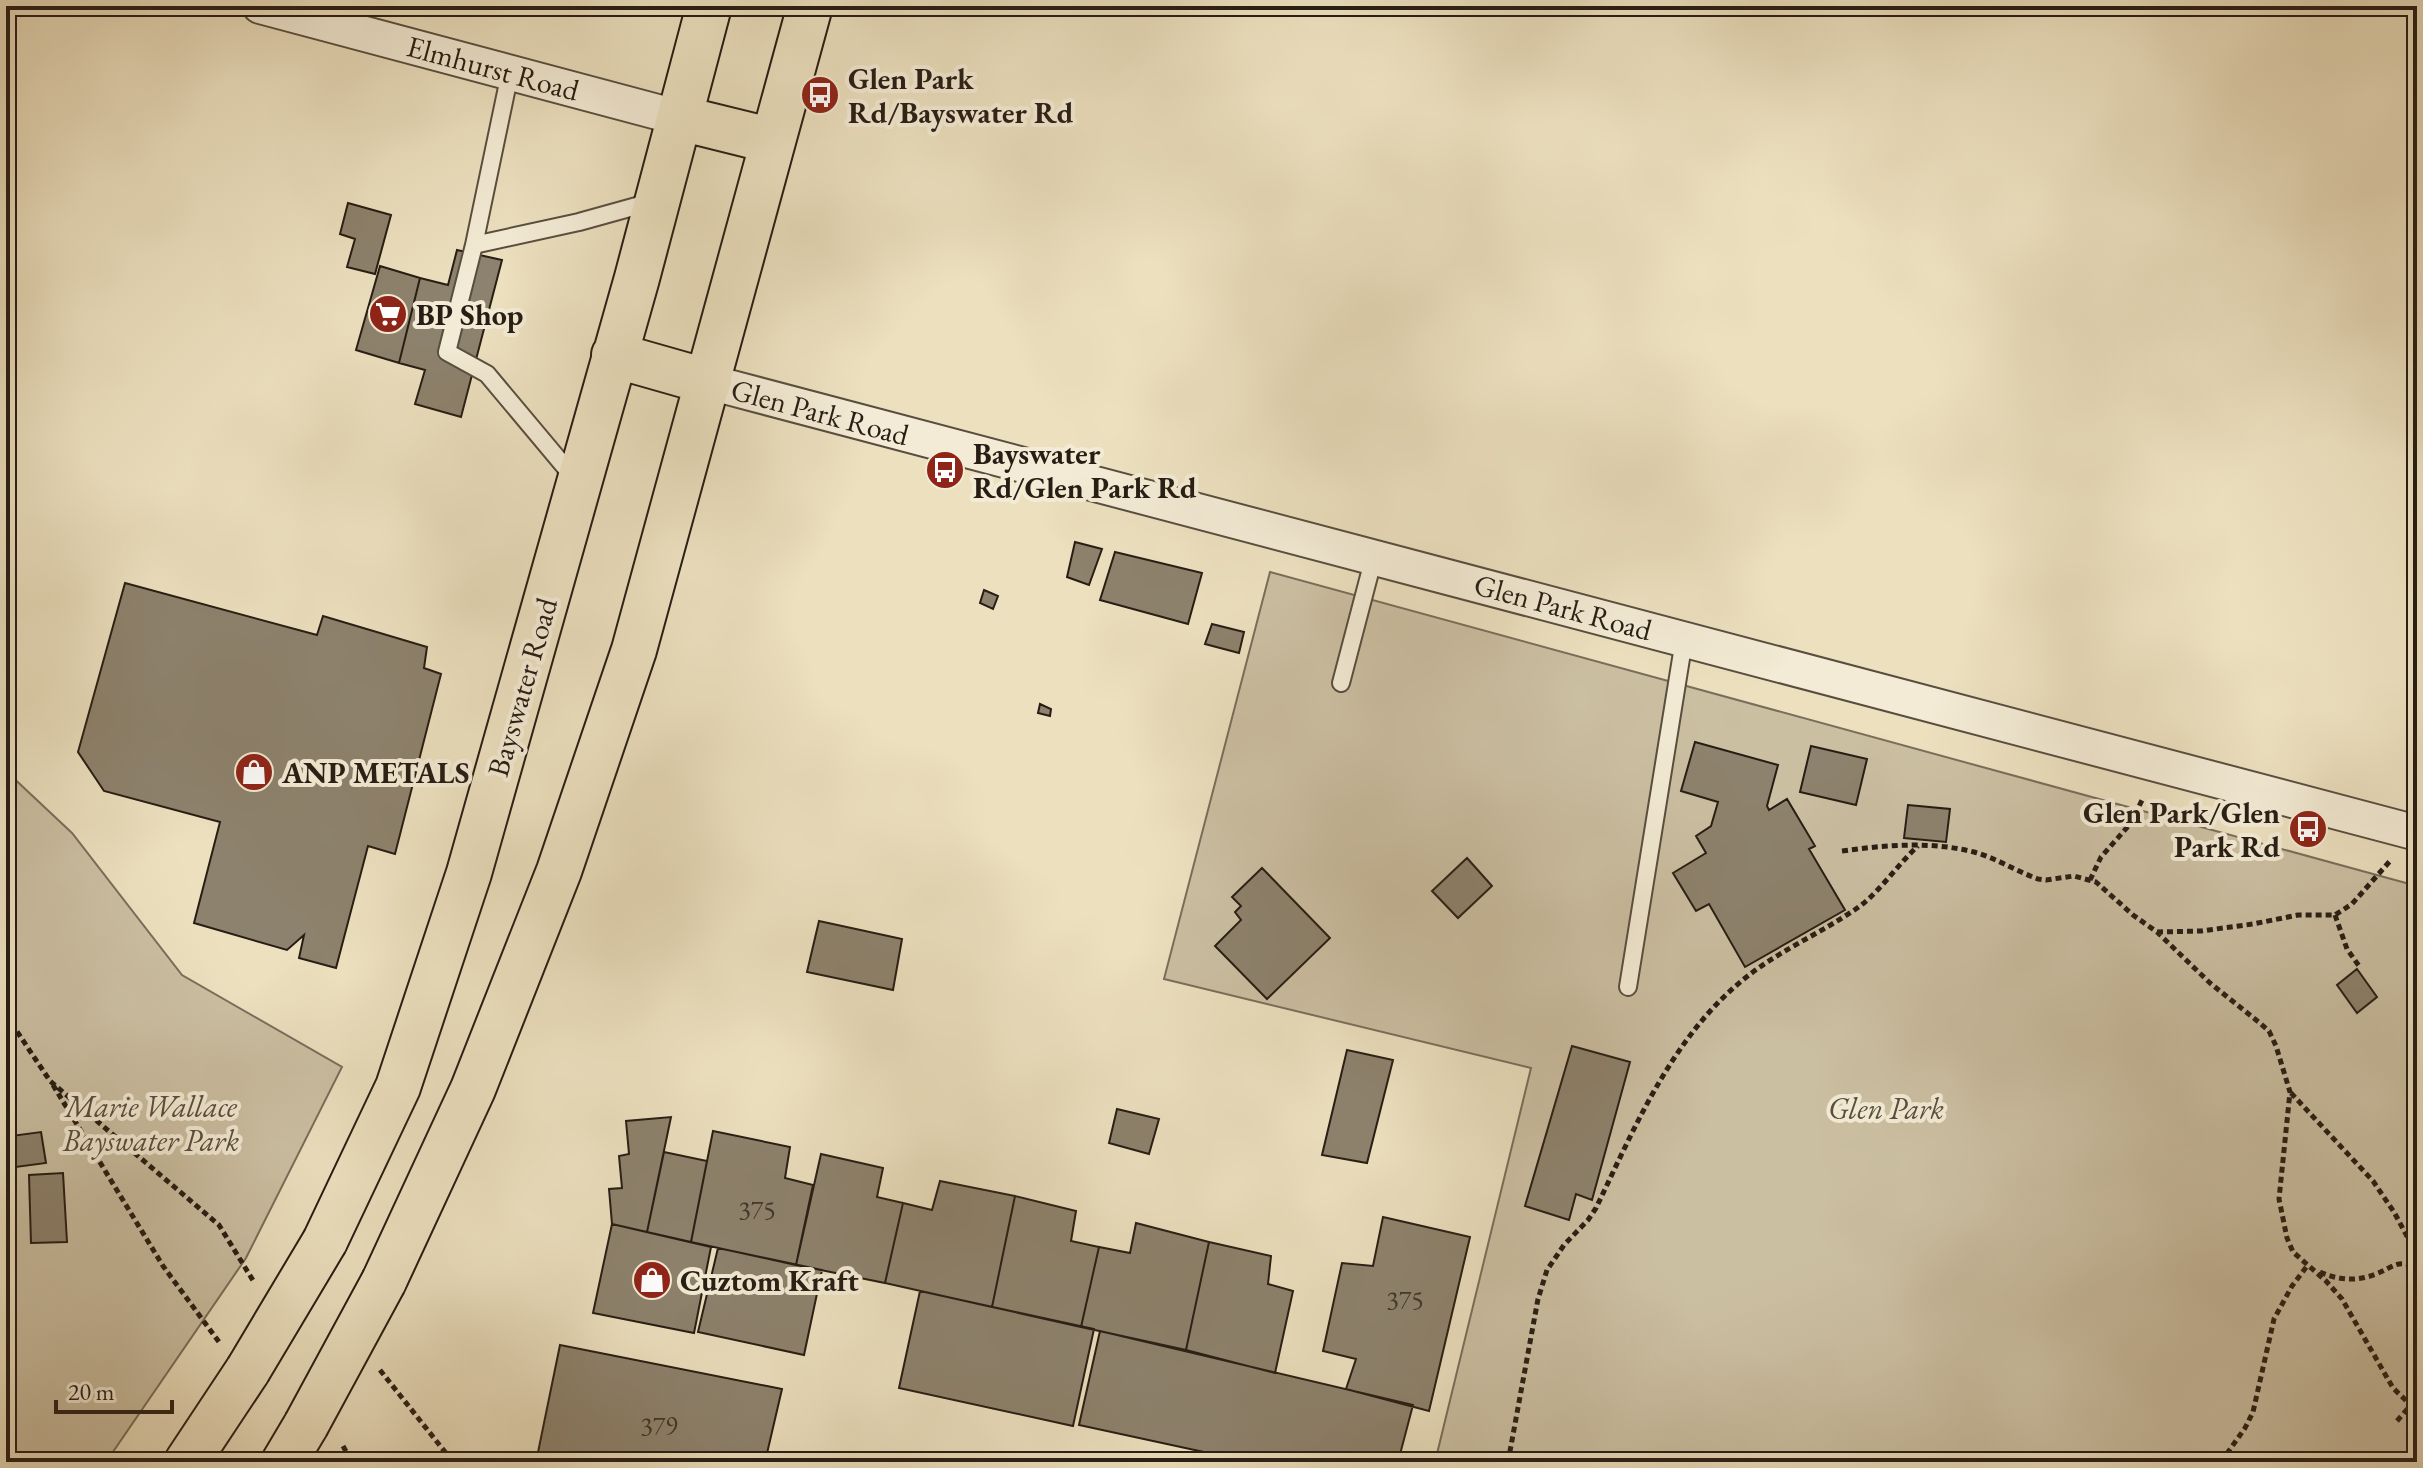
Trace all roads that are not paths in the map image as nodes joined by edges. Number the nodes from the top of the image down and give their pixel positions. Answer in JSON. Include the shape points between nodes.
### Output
{"nodes":[{"id":1,"x":260,"y":6,"type":"edge"},
{"id":2,"x":709,"y":6,"type":"edge"},
{"id":3,"x":810,"y":6,"type":"edge"},
{"id":4,"x":510,"y":73,"type":"junction"},
{"id":5,"x":680,"y":118,"type":"junction"},
{"id":6,"x":773,"y":141,"type":"junction"},
{"id":7,"x":659,"y":200,"type":"junction"},
{"id":8,"x":474,"y":245,"type":"junction"},
{"id":9,"x":614,"y":355,"type":"junction"},
{"id":10,"x":709,"y":382,"type":"junction"},
{"id":11,"x":579,"y":483,"type":"junction"},
{"id":12,"x":1374,"y":557,"type":"junction"},
{"id":13,"x":1684,"y":640,"type":"junction"},
{"id":14,"x":1341,"y":683,"type":"dead end"},
{"id":15,"x":2415,"y":833,"type":"edge"},
{"id":16,"x":1628,"y":987,"type":"dead end"},
{"id":17,"x":187,"y":1462,"type":"edge"},
{"id":18,"x":284,"y":1462,"type":"edge"}],
"edges":[{"from":1,"to":4,"type":"street","name":"Elmhurst Road"},
{"from":2,"to":5,"type":"main road","name":"Bayswater Road"},
{"from":3,"to":6,"type":"main road"},
{"from":4,"to":5,"type":"street","name":"Elmhurst Road"},
{"from":4,"to":8,"type":"lane"},
{"from":5,"to":6,"type":"main road"},
{"from":5,"to":7,"type":"main road","name":"Bayswater Road"},
{"from":6,"to":10,"type":"main road"},
{"from":7,"to":8,"type":"lane"},
{"from":7,"to":9,"type":"main road","name":"Bayswater Road"},
{"from":8,"to":11,"type":"lane","via":[[447,352],[487,374]]},
{"from":9,"to":10,"type":"main road"},
{"from":9,"to":11,"type":"main road","name":"Bayswater Road"},
{"from":10,"to":12,"type":"street","name":"Glen Park Road"},
{"from":10,"to":18,"type":"main road","bridge":true,"via":[[634,650],[559,871],[473,1089],[384,1281]]},
{"from":11,"to":17,"type":"main road","name":"Bayswater Road","bridge":true,"via":[[469,873],[398,1087],[325,1241]]},
{"from":12,"to":13,"type":"street","name":"Glen Park Road"},
{"from":12,"to":14,"type":"lane"},
{"from":13,"to":15,"type":"street","name":"Glen Park Road"},
{"from":13,"to":16,"type":"lane"}]}
